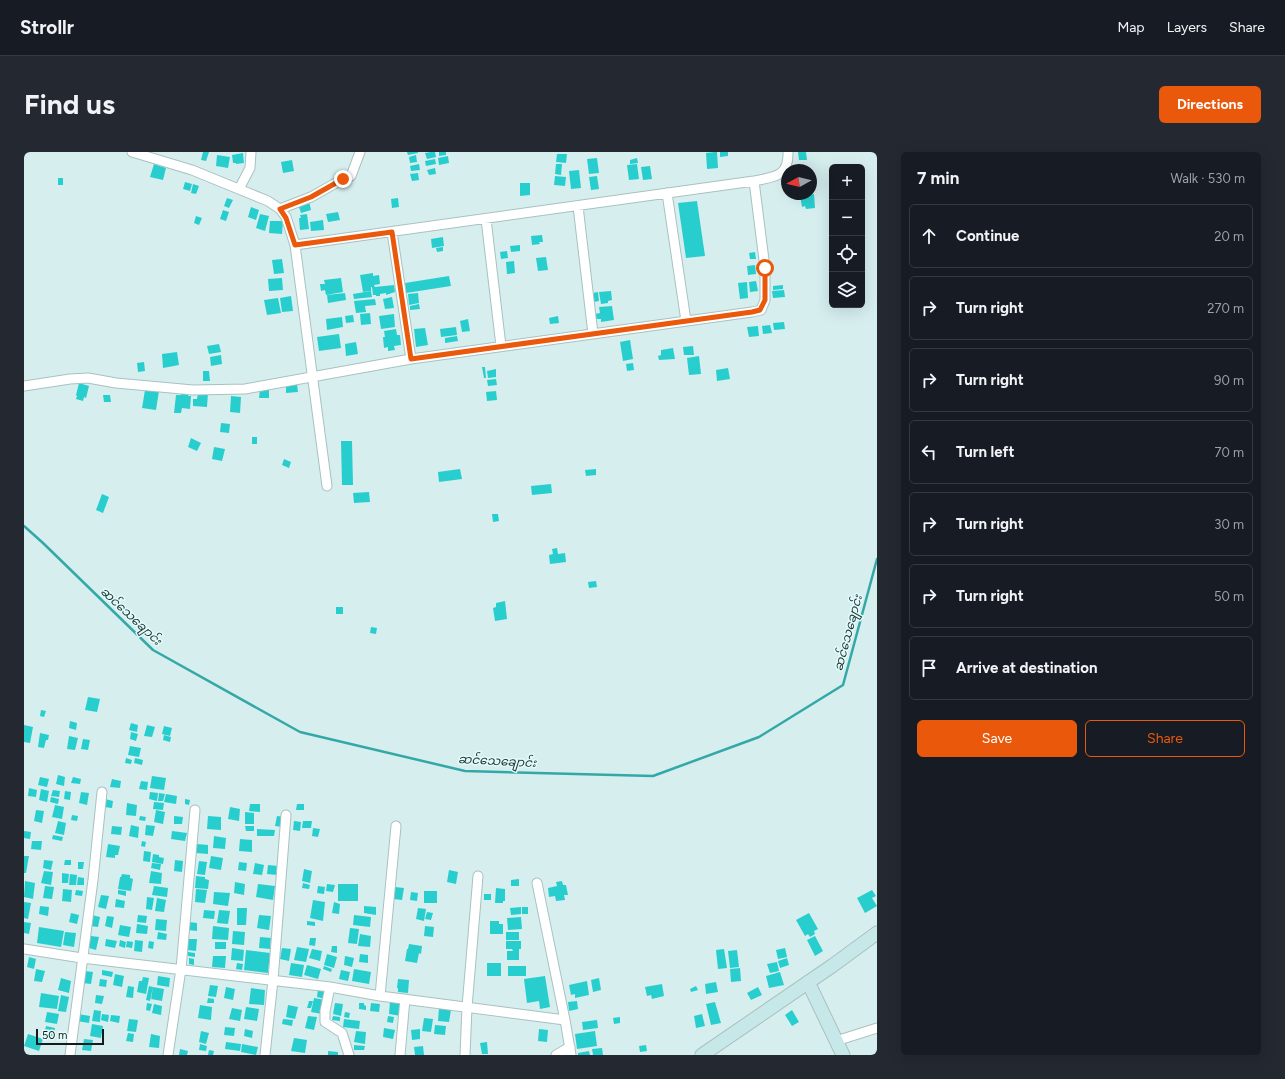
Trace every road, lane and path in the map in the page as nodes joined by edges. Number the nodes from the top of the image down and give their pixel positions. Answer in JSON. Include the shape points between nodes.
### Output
{"nodes":[{"id":1,"x":132,"y":152,"type":"edge"},
{"id":2,"x":251,"y":152,"type":"edge"},
{"id":3,"x":360,"y":152,"type":"edge"},
{"id":4,"x":788,"y":152,"type":"edge"},
{"id":5,"x":754,"y":181,"type":"junction"},
{"id":6,"x":239,"y":189,"type":"junction"},
{"id":7,"x":668,"y":193,"type":"junction"},
{"id":8,"x":578,"y":206,"type":"junction"},
{"id":9,"x":280,"y":209,"type":"junction"},
{"id":10,"x":486,"y":219,"type":"junction"},
{"id":11,"x":392,"y":232,"type":"junction"},
{"id":12,"x":295,"y":245,"type":"junction"},
{"id":13,"x":686,"y":321,"type":"junction"},
{"id":14,"x":593,"y":334,"type":"junction"},
{"id":15,"x":501,"y":346,"type":"junction"},
{"id":16,"x":411,"y":359,"type":"junction"},
{"id":17,"x":312,"y":377,"type":"junction"},
{"id":18,"x":24,"y":386,"type":"edge"},
{"id":19,"x":327,"y":486,"type":"dead end"},
{"id":20,"x":102,"y":792,"type":"dead end"},
{"id":21,"x":195,"y":810,"type":"dead end"},
{"id":22,"x":286,"y":815,"type":"dead end"},
{"id":23,"x":396,"y":826,"type":"dead end"},
{"id":24,"x":478,"y":876,"type":"dead end"},
{"id":25,"x":537,"y":882,"type":"dead end"},
{"id":26,"x":877,"y":933,"type":"edge"},
{"id":27,"x":24,"y":949,"type":"edge"},
{"id":28,"x":82,"y":958,"type":"junction"},
{"id":29,"x":181,"y":970,"type":"junction"},
{"id":30,"x":273,"y":980,"type":"junction"},
{"id":31,"x":808,"y":982,"type":"junction"},
{"id":32,"x":330,"y":987,"type":"junction"},
{"id":33,"x":380,"y":996,"type":"junction"},
{"id":34,"x":405,"y":999,"type":"junction"},
{"id":35,"x":467,"y":1007,"type":"junction"},
{"id":36,"x":565,"y":1020,"type":"junction"},
{"id":37,"x":877,"y":1028,"type":"edge"},
{"id":38,"x":836,"y":1041,"type":"junction"},
{"id":39,"x":570,"y":1051,"type":"edge"},
{"id":40,"x":70,"y":1055,"type":"edge"},
{"id":41,"x":168,"y":1055,"type":"edge"},
{"id":42,"x":266,"y":1055,"type":"edge"},
{"id":43,"x":349,"y":1055,"type":"edge"},
{"id":44,"x":400,"y":1055,"type":"edge"},
{"id":45,"x":465,"y":1055,"type":"edge"},
{"id":46,"x":556,"y":1055,"type":"edge"},
{"id":47,"x":702,"y":1055,"type":"edge"},
{"id":48,"x":843,"y":1055,"type":"edge"}],
"edges":[{"from":1,"to":6,"type":"street","via":[[192,170]]},
{"from":2,"to":6,"type":"street","via":[[250,168]]},
{"from":3,"to":9,"type":"street","via":[[351,176],[311,197]]},
{"from":4,"to":5,"type":"street","via":[[788,161],[783,171],[777,176]]},
{"from":5,"to":7,"type":"street"},
{"from":5,"to":13,"type":"street","via":[[765,268],[765,300],[760,310]]},
{"from":6,"to":9,"type":"street"},
{"from":7,"to":8,"type":"street"},
{"from":7,"to":13,"type":"street"},
{"from":8,"to":10,"type":"street"},
{"from":8,"to":14,"type":"street"},
{"from":9,"to":12,"type":"street","via":[[286,218]]},
{"from":10,"to":11,"type":"street"},
{"from":10,"to":15,"type":"street"},
{"from":11,"to":12,"type":"street"},
{"from":11,"to":16,"type":"street"},
{"from":12,"to":17,"type":"street"},
{"from":13,"to":14,"type":"street"},
{"from":14,"to":15,"type":"street"},
{"from":15,"to":16,"type":"street"},
{"from":16,"to":17,"type":"street"},
{"from":17,"to":18,"type":"street","via":[[228,390],[154,387],[88,378]]},
{"from":17,"to":19,"type":"street"},
{"from":20,"to":28,"type":"street"},
{"from":21,"to":29,"type":"street"},
{"from":22,"to":30,"type":"street"},
{"from":23,"to":33,"type":"street"},
{"from":24,"to":35,"type":"street"},
{"from":25,"to":36,"type":"street"},
{"from":26,"to":31,"type":"street"},
{"from":27,"to":28,"type":"street"},
{"from":28,"to":29,"type":"street"},
{"from":28,"to":40,"type":"street"},
{"from":29,"to":30,"type":"street"},
{"from":29,"to":41,"type":"street"},
{"from":30,"to":32,"type":"street"},
{"from":30,"to":42,"type":"street"},
{"from":31,"to":38,"type":"street"},
{"from":31,"to":47,"type":"street"},
{"from":32,"to":33,"type":"street"},
{"from":32,"to":43,"type":"street","via":[[324,1011],[325,1022],[342,1033]]},
{"from":33,"to":34,"type":"street"},
{"from":34,"to":35,"type":"street"},
{"from":34,"to":44,"type":"street"},
{"from":35,"to":36,"type":"street"},
{"from":35,"to":45,"type":"street"},
{"from":36,"to":39,"type":"street"},
{"from":37,"to":38,"type":"street"},
{"from":38,"to":48,"type":"street"},
{"from":39,"to":46,"type":"street"}]}
